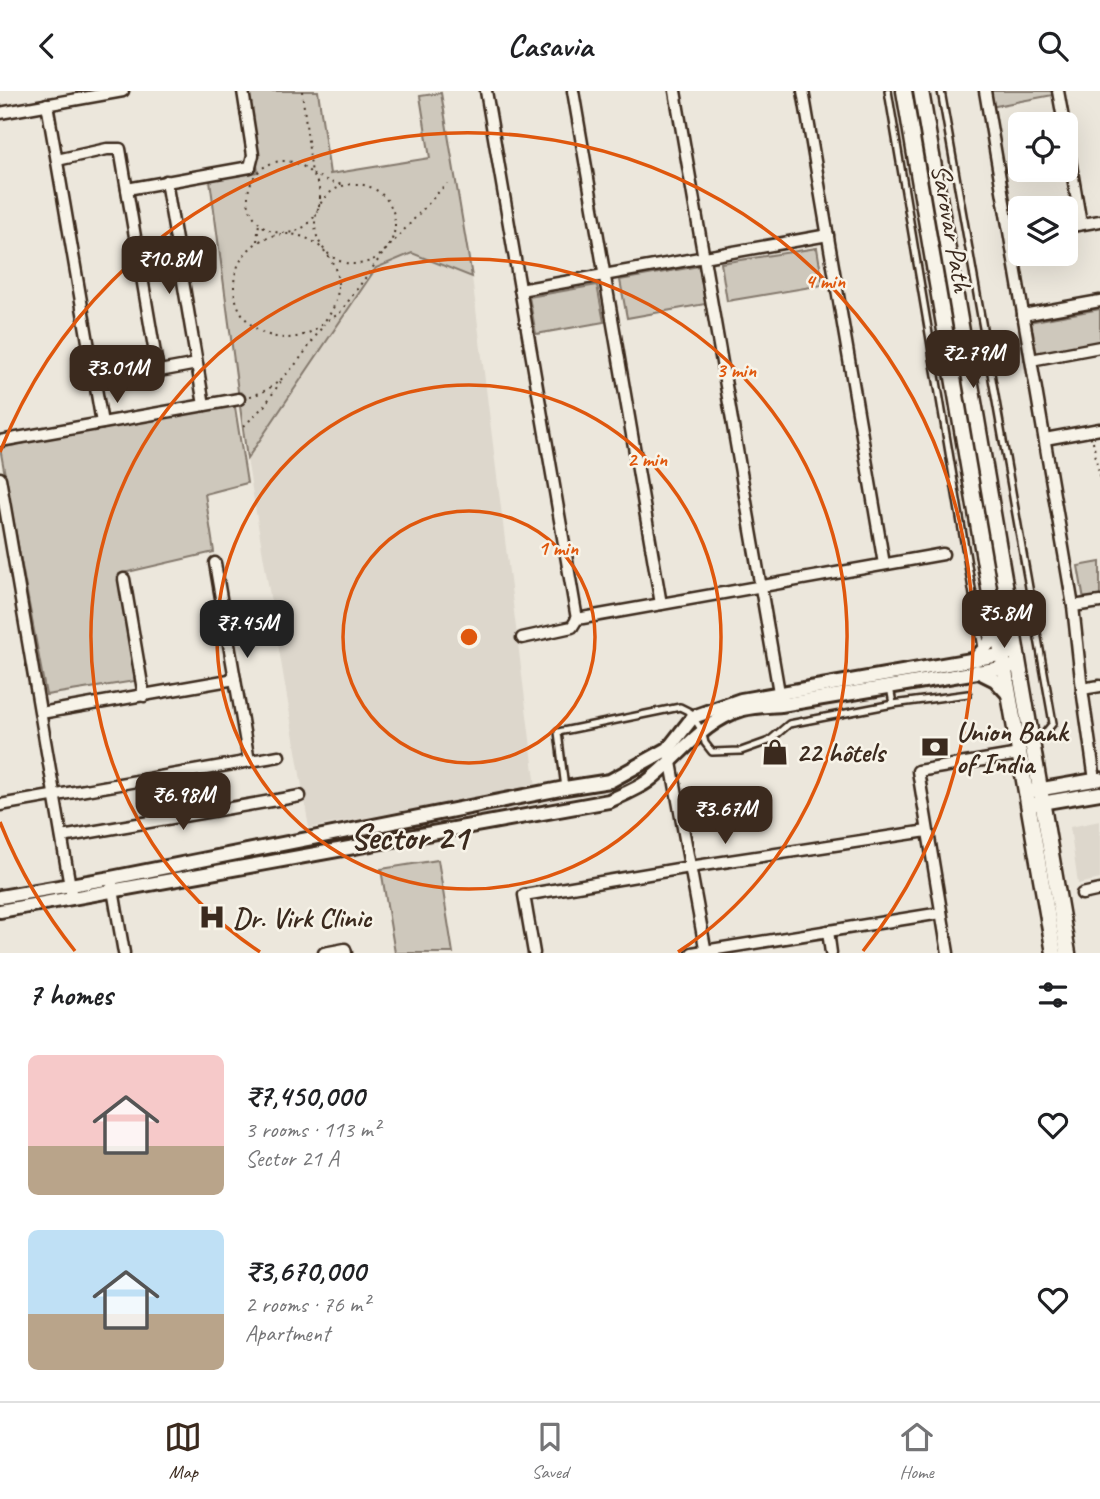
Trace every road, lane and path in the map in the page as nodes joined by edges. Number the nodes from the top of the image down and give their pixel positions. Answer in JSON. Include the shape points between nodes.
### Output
{"nodes":[{"id":1,"x":123,"y":91,"type":"edge"},
{"id":2,"x":243,"y":91,"type":"edge"},
{"id":3,"x":302,"y":91,"type":"edge"},
{"id":4,"x":486,"y":91,"type":"edge"},
{"id":5,"x":573,"y":91,"type":"edge"},
{"id":6,"x":675,"y":91,"type":"edge"},
{"id":7,"x":803,"y":91,"type":"edge"},
{"id":8,"x":888,"y":91,"type":"edge"},
{"id":9,"x":904,"y":91,"type":"edge"},
{"id":10,"x":920,"y":91,"type":"edge"},
{"id":11,"x":941,"y":91,"type":"edge"},
{"id":12,"x":985,"y":91,"type":"edge"},
{"id":13,"x":1058,"y":91,"type":"edge"},
{"id":14,"x":100,"y":93,"type":"edge"},
{"id":15,"x":47,"y":104,"type":"junction"},
{"id":16,"x":1062,"y":112,"type":"edge"},
{"id":17,"x":0,"y":113,"type":"edge"},
{"id":18,"x":57,"y":160,"type":"junction"},
{"id":19,"x":312,"y":174,"type":"junction"},
{"id":20,"x":166,"y":181,"type":"junction"},
{"id":21,"x":1074,"y":182,"type":"edge"},
{"id":22,"x":447,"y":183,"type":"dead end"},
{"id":23,"x":346,"y":185,"type":"junction"},
{"id":24,"x":127,"y":189,"type":"junction"},
{"id":25,"x":1008,"y":202,"type":"edge"},
{"id":26,"x":319,"y":205,"type":"junction"},
{"id":27,"x":1100,"y":221,"type":"edge"},
{"id":28,"x":259,"y":223,"type":"junction"},
{"id":29,"x":1081,"y":224,"type":"junction"},
{"id":30,"x":1078,"y":225,"type":"edge"},
{"id":31,"x":278,"y":233,"type":"junction"},
{"id":32,"x":828,"y":235,"type":"junction"},
{"id":33,"x":257,"y":242,"type":"junction"},
{"id":34,"x":384,"y":252,"type":"junction"},
{"id":35,"x":329,"y":254,"type":"junction"},
{"id":36,"x":704,"y":257,"type":"junction"},
{"id":37,"x":1018,"y":266,"type":"edge"},
{"id":38,"x":604,"y":275,"type":"junction"},
{"id":39,"x":520,"y":290,"type":"junction"},
{"id":40,"x":1100,"y":301,"type":"edge"},
{"id":41,"x":1023,"y":315,"type":"junction"},
{"id":42,"x":325,"y":321,"type":"junction"},
{"id":43,"x":1100,"y":347,"type":"edge"},
{"id":44,"x":1031,"y":360,"type":"junction"},
{"id":45,"x":197,"y":365,"type":"junction"},
{"id":46,"x":158,"y":371,"type":"junction"},
{"id":47,"x":285,"y":375,"type":"junction"},
{"id":48,"x":95,"y":383,"type":"junction"},
{"id":49,"x":239,"y":399,"type":"joint"},
{"id":50,"x":204,"y":405,"type":"junction"},
{"id":51,"x":102,"y":423,"type":"junction"},
{"id":52,"x":244,"y":426,"type":"dead end"},
{"id":53,"x":1096,"y":430,"type":"edge"},
{"id":54,"x":1045,"y":439,"type":"junction"},
{"id":55,"x":0,"y":441,"type":"edge"},
{"id":56,"x":0,"y":478,"type":"edge"},
{"id":57,"x":1100,"y":481,"type":"edge"},
{"id":58,"x":2,"y":498,"type":"edge"},
{"id":59,"x":943,"y":554,"type":"dead end"},
{"id":60,"x":215,"y":563,"type":"dead end"},
{"id":61,"x":884,"y":564,"type":"junction"},
{"id":62,"x":124,"y":579,"type":"dead end"},
{"id":63,"x":760,"y":586,"type":"junction"},
{"id":64,"x":1100,"y":602,"type":"edge"},
{"id":65,"x":661,"y":604,"type":"junction"},
{"id":66,"x":1073,"y":606,"type":"junction"},
{"id":67,"x":577,"y":619,"type":"junction"},
{"id":68,"x":995,"y":622,"type":"junction"},
{"id":69,"x":522,"y":638,"type":"dead end"},
{"id":70,"x":1018,"y":659,"type":"junction"},
{"id":71,"x":1003,"y":660,"type":"junction"},
{"id":72,"x":976,"y":662,"type":"junction"},
{"id":73,"x":235,"y":679,"type":"junction"},
{"id":74,"x":890,"y":680,"type":"junction"},
{"id":75,"x":1100,"y":686,"type":"edge"},
{"id":76,"x":1082,"y":689,"type":"junction"},
{"id":77,"x":968,"y":694,"type":"dead end"},
{"id":78,"x":1007,"y":694,"type":"junction"},
{"id":79,"x":145,"y":696,"type":"junction"},
{"id":80,"x":780,"y":699,"type":"junction"},
{"id":81,"x":893,"y":705,"type":"junction"},
{"id":82,"x":41,"y":713,"type":"junction"},
{"id":83,"x":693,"y":717,"type":"junction"},
{"id":84,"x":702,"y":731,"type":"junction"},
{"id":85,"x":1033,"y":748,"type":"junction"},
{"id":86,"x":1019,"y":754,"type":"junction"},
{"id":87,"x":669,"y":755,"type":"junction"},
{"id":88,"x":279,"y":756,"type":"dead end"},
{"id":89,"x":249,"y":761,"type":"junction"},
{"id":90,"x":1098,"y":779,"type":"edge"},
{"id":91,"x":565,"y":788,"type":"junction"},
{"id":92,"x":1100,"y":793,"type":"edge"},
{"id":93,"x":55,"y":796,"type":"junction"},
{"id":94,"x":300,"y":796,"type":"dead end"},
{"id":95,"x":1034,"y":797,"type":"junction"},
{"id":96,"x":0,"y":805,"type":"edge"},
{"id":97,"x":927,"y":831,"type":"junction"},
{"id":98,"x":62,"y":837,"type":"junction"},
{"id":99,"x":690,"y":867,"type":"junction"},
{"id":100,"x":112,"y":885,"type":"junction"},
{"id":101,"x":1100,"y":890,"type":"edge"},
{"id":102,"x":71,"y":891,"type":"junction"},
{"id":103,"x":1082,"y":894,"type":"dead end"},
{"id":104,"x":0,"y":897,"type":"edge"},
{"id":105,"x":0,"y":911,"type":"edge"},
{"id":106,"x":941,"y":913,"type":"junction"},
{"id":107,"x":828,"y":931,"type":"junction"},
{"id":108,"x":706,"y":952,"type":"edge"},
{"id":109,"x":124,"y":953,"type":"edge"},
{"id":110,"x":324,"y":953,"type":"edge"},
{"id":111,"x":346,"y":953,"type":"edge"},
{"id":112,"x":534,"y":953,"type":"edge"},
{"id":113,"x":692,"y":953,"type":"edge"},
{"id":114,"x":831,"y":953,"type":"edge"},
{"id":115,"x":948,"y":953,"type":"edge"},
{"id":116,"x":1054,"y":953,"type":"edge"},
{"id":117,"x":1069,"y":953,"type":"edge"}],
"edges":[{"from":1,"to":14,"type":"street"},
{"from":2,"to":20,"type":"street","via":[[253,155],[250,167]]},
{"from":3,"to":19,"type":"path"},
{"from":4,"to":39,"type":"street"},
{"from":5,"to":38,"type":"street"},
{"from":6,"to":36,"type":"street"},
{"from":7,"to":32,"type":"street"},
{"from":8,"to":72,"type":"lane"},
{"from":9,"to":68,"type":"main road","name":"Sarovar Path"},
{"from":10,"to":70,"type":"main road","name":"Sarovar Path"},
{"from":11,"to":85,"type":"lane","via":[[1053,723]]},
{"from":12,"to":25,"type":"street"},
{"from":13,"to":16,"type":"street"},
{"from":14,"to":15,"type":"street"},
{"from":15,"to":17,"type":"street"},
{"from":15,"to":18,"type":"street"},
{"from":18,"to":24,"type":"street","via":[[120,149]]},
{"from":18,"to":48,"type":"street"},
{"from":19,"to":23,"type":"path"},
{"from":19,"to":26,"type":"path","via":[[318,184]]},
{"from":19,"to":28,"type":"path","via":[[303,166],[281,161],[260,170],[248,191],[248,202]]},
{"from":20,"to":24,"type":"street"},
{"from":20,"to":45,"type":"street"},
{"from":21,"to":29,"type":"street"},
{"from":22,"to":34,"type":"path"},
{"from":23,"to":26,"type":"path"},
{"from":23,"to":34,"type":"path","via":[[371,187],[390,204],[395,229]]},
{"from":24,"to":46,"type":"street"},
{"from":26,"to":31,"type":"path","via":[[308,224]]},
{"from":26,"to":35,"type":"path","via":[[316,232]]},
{"from":27,"to":29,"type":"street"},
{"from":28,"to":31,"type":"path"},
{"from":28,"to":33,"type":"path"},
{"from":29,"to":30,"type":"street"},
{"from":31,"to":33,"type":"path"},
{"from":31,"to":35,"type":"path","via":[[309,238]]},
{"from":32,"to":36,"type":"street"},
{"from":32,"to":61,"type":"street"},
{"from":33,"to":42,"type":"path","via":[[236,271],[237,305],[247,321],[260,332],[295,338]]},
{"from":34,"to":35,"type":"path","via":[[351,264]]},
{"from":34,"to":42,"type":"path","via":[[339,314]]},
{"from":35,"to":42,"type":"path","via":[[339,281],[338,296]]},
{"from":36,"to":38,"type":"street"},
{"from":36,"to":63,"type":"street"},
{"from":37,"to":41,"type":"street"},
{"from":38,"to":39,"type":"street"},
{"from":38,"to":65,"type":"street"},
{"from":39,"to":67,"type":"street"},
{"from":40,"to":41,"type":"street"},
{"from":41,"to":44,"type":"street"},
{"from":42,"to":47,"type":"path"},
{"from":43,"to":44,"type":"street"},
{"from":44,"to":54,"type":"street"},
{"from":45,"to":46,"type":"street"},
{"from":45,"to":50,"type":"street"},
{"from":46,"to":48,"type":"street"},
{"from":47,"to":49,"type":"path","via":[[268,391]]},
{"from":47,"to":52,"type":"path"},
{"from":48,"to":51,"type":"street"},
{"from":49,"to":50,"type":"street"},
{"from":50,"to":51,"type":"street"},
{"from":51,"to":55,"type":"street"},
{"from":53,"to":54,"type":"street"},
{"from":53,"to":57,"type":"path"},
{"from":54,"to":66,"type":"street"},
{"from":56,"to":58,"type":"street"},
{"from":58,"to":82,"type":"street"},
{"from":59,"to":61,"type":"street"},
{"from":60,"to":73,"type":"street"},
{"from":61,"to":63,"type":"street"},
{"from":62,"to":79,"type":"street"},
{"from":63,"to":65,"type":"street"},
{"from":63,"to":80,"type":"street"},
{"from":64,"to":66,"type":"street"},
{"from":65,"to":67,"type":"street"},
{"from":66,"to":76,"type":"street"},
{"from":67,"to":69,"type":"street","via":[[572,627]]},
{"from":68,"to":71,"type":"main road","name":"Sarovar Path"},
{"from":68,"to":72,"type":"street","via":[[989,643]]},
{"from":70,"to":71,"type":"street"},
{"from":70,"to":85,"type":"main road","name":"Sarovar Path"},
{"from":71,"to":72,"type":"street"},
{"from":71,"to":78,"type":"main road","name":"Sarovar Path"},
{"from":72,"to":74,"type":"street"},
{"from":72,"to":78,"type":"street"},
{"from":73,"to":79,"type":"street"},
{"from":73,"to":89,"type":"street"},
{"from":74,"to":80,"type":"street"},
{"from":74,"to":81,"type":"lane"},
{"from":75,"to":76,"type":"street"},
{"from":76,"to":90,"type":"street"},
{"from":77,"to":81,"type":"lane"},
{"from":78,"to":86,"type":"main road","name":"Sarovar Path"},
{"from":79,"to":82,"type":"street"},
{"from":80,"to":83,"type":"street","via":[[741,700]]},
{"from":80,"to":84,"type":"street","via":[[716,720]]},
{"from":81,"to":84,"type":"lane","via":[[789,724],[769,741],[741,751],[712,752]]},
{"from":82,"to":93,"type":"street"},
{"from":83,"to":84,"type":"lane"},
{"from":83,"to":87,"type":"street"},
{"from":83,"to":91,"type":"lane","via":[[680,707],[558,732]]},
{"from":84,"to":87,"type":"street"},
{"from":85,"to":95,"type":"main road","name":"Sarovar Path"},
{"from":86,"to":95,"type":"main road","name":"Sarovar Path"},
{"from":86,"to":97,"type":"street","via":[[918,771]]},
{"from":87,"to":91,"type":"street","via":[[610,781]]},
{"from":87,"to":99,"type":"street"},
{"from":87,"to":100,"type":"street","via":[[645,783],[609,801]]},
{"from":88,"to":89,"type":"street"},
{"from":89,"to":93,"type":"street"},
{"from":90,"to":95,"type":"street"},
{"from":91,"to":100,"type":"street"},
{"from":92,"to":95,"type":"street"},
{"from":93,"to":96,"type":"street"},
{"from":93,"to":98,"type":"street"},
{"from":94,"to":98,"type":"street"},
{"from":95,"to":116,"type":"main road","name":"Sarovar Path"},
{"from":95,"to":117,"type":"main road","name":"Sarovar Path"},
{"from":97,"to":99,"type":"street"},
{"from":97,"to":106,"type":"street"},
{"from":98,"to":102,"type":"street"},
{"from":99,"to":108,"type":"street"},
{"from":99,"to":112,"type":"street","via":[[524,895]]},
{"from":100,"to":102,"type":"street"},
{"from":100,"to":109,"type":"street"},
{"from":101,"to":103,"type":"street"},
{"from":102,"to":104,"type":"street"},
{"from":102,"to":105,"type":"street"},
{"from":106,"to":107,"type":"street"},
{"from":106,"to":115,"type":"street"},
{"from":107,"to":108,"type":"street"},
{"from":107,"to":114,"type":"street"},
{"from":108,"to":113,"type":"street"},
{"from":110,"to":111,"type":"street","via":[[345,949]]}]}
